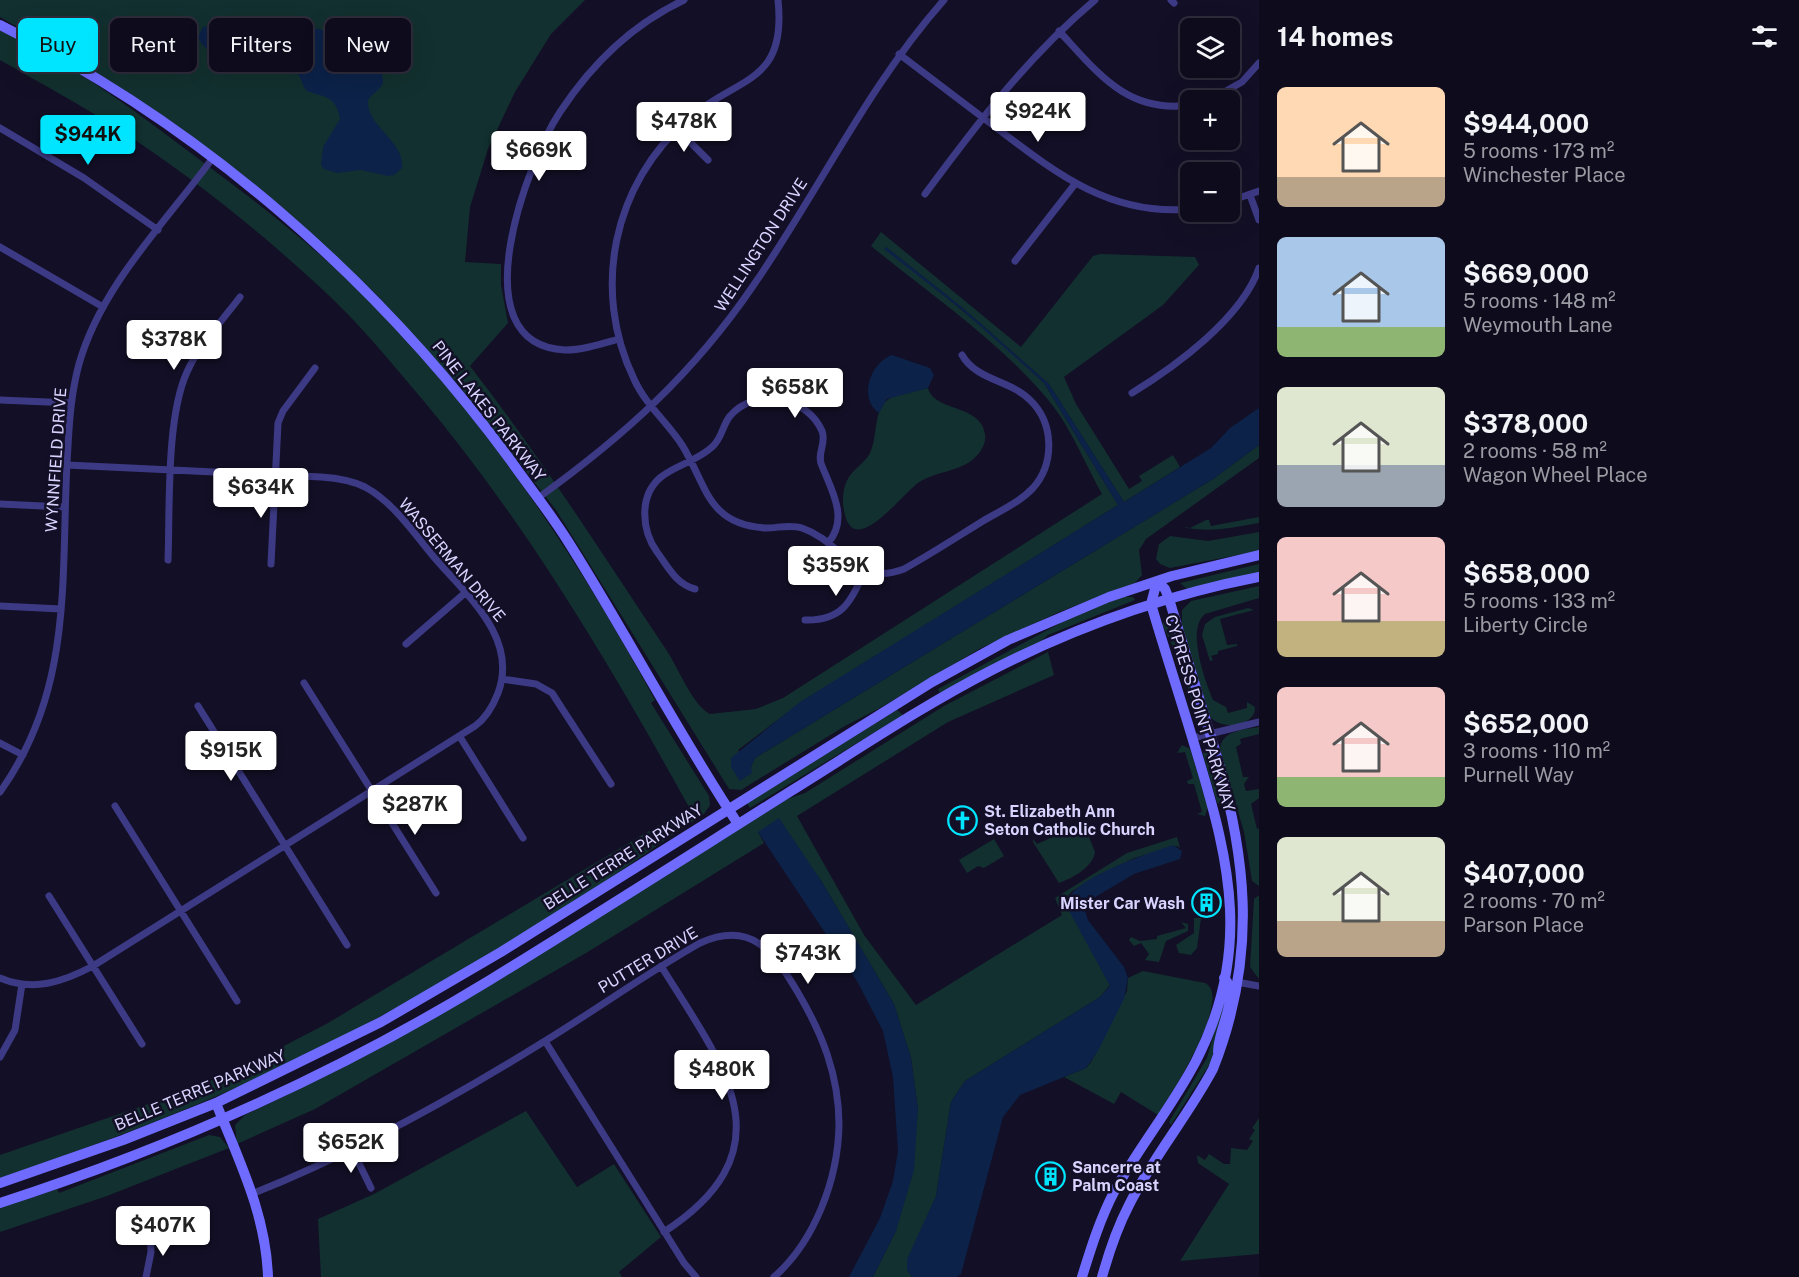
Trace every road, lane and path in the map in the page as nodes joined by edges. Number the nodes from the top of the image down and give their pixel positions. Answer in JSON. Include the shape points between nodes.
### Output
{"nodes":[{"id":1,"x":684,"y":0,"type":"edge"},
{"id":2,"x":778,"y":0,"type":"edge"},
{"id":3,"x":1095,"y":0,"type":"edge"},
{"id":4,"x":942,"y":1,"type":"edge"},
{"id":5,"x":0,"y":25,"type":"edge"},
{"id":6,"x":1059,"y":32,"type":"junction"},
{"id":7,"x":899,"y":54,"type":"junction"},
{"id":8,"x":1259,"y":63,"type":"edge"},
{"id":9,"x":1227,"y":90,"type":"edge"},
{"id":10,"x":1180,"y":105,"type":"edge"},
{"id":11,"x":982,"y":117,"type":"junction"},
{"id":12,"x":0,"y":128,"type":"edge"},
{"id":13,"x":677,"y":129,"type":"junction"},
{"id":14,"x":212,"y":159,"type":"junction"},
{"id":15,"x":708,"y":160,"type":"dead end"},
{"id":16,"x":1075,"y":184,"type":"junction"},
{"id":17,"x":1259,"y":191,"type":"edge"},
{"id":18,"x":925,"y":194,"type":"dead end"},
{"id":19,"x":1250,"y":195,"type":"junction"},
{"id":20,"x":1240,"y":198,"type":"edge"},
{"id":21,"x":1180,"y":209,"type":"edge"},
{"id":22,"x":1259,"y":220,"type":"edge"},
{"id":23,"x":158,"y":230,"type":"junction"},
{"id":24,"x":0,"y":247,"type":"edge"},
{"id":25,"x":1015,"y":261,"type":"dead end"},
{"id":26,"x":1259,"y":268,"type":"edge"},
{"id":27,"x":240,"y":297,"type":"dead end"},
{"id":28,"x":103,"y":307,"type":"junction"},
{"id":29,"x":619,"y":339,"type":"junction"},
{"id":30,"x":962,"y":355,"type":"dead end"},
{"id":31,"x":315,"y":368,"type":"dead end"},
{"id":32,"x":1132,"y":393,"type":"dead end"},
{"id":33,"x":0,"y":400,"type":"edge"},
{"id":34,"x":71,"y":403,"type":"junction"},
{"id":35,"x":652,"y":406,"type":"junction"},
{"id":36,"x":690,"y":460,"type":"junction"},
{"id":37,"x":67,"y":465,"type":"junction"},
{"id":38,"x":172,"y":470,"type":"junction"},
{"id":39,"x":275,"y":475,"type":"junction"},
{"id":40,"x":538,"y":498,"type":"junction"},
{"id":41,"x":0,"y":504,"type":"edge"},
{"id":42,"x":65,"y":507,"type":"junction"},
{"id":43,"x":828,"y":543,"type":"junction"},
{"id":44,"x":1259,"y":555,"type":"edge"},
{"id":45,"x":168,"y":560,"type":"dead end"},
{"id":46,"x":271,"y":564,"type":"dead end"},
{"id":47,"x":864,"y":572,"type":"junction"},
{"id":48,"x":1259,"y":577,"type":"edge"},
{"id":49,"x":1157,"y":581,"type":"junction"},
{"id":50,"x":695,"y":589,"type":"dead end"},
{"id":51,"x":465,"y":593,"type":"junction"},
{"id":52,"x":1169,"y":599,"type":"junction"},
{"id":53,"x":1151,"y":604,"type":"junction"},
{"id":54,"x":0,"y":606,"type":"edge"},
{"id":55,"x":61,"y":609,"type":"junction"},
{"id":56,"x":804,"y":620,"type":"dead end"},
{"id":57,"x":406,"y":644,"type":"dead end"},
{"id":58,"x":502,"y":679,"type":"junction"},
{"id":59,"x":304,"y":683,"type":"dead end"},
{"id":60,"x":198,"y":706,"type":"dead end"},
{"id":61,"x":1259,"y":722,"type":"edge"},
{"id":62,"x":1210,"y":733,"type":"junction"},
{"id":63,"x":460,"y":737,"type":"junction"},
{"id":64,"x":1193,"y":738,"type":"junction"},
{"id":65,"x":0,"y":744,"type":"edge"},
{"id":66,"x":23,"y":755,"type":"junction"},
{"id":67,"x":610,"y":784,"type":"dead end"},
{"id":68,"x":372,"y":791,"type":"junction"},
{"id":69,"x":0,"y":792,"type":"edge"},
{"id":70,"x":115,"y":806,"type":"dead end"},
{"id":71,"x":728,"y":809,"type":"junction"},
{"id":72,"x":738,"y":824,"type":"junction"},
{"id":73,"x":523,"y":838,"type":"dead end"},
{"id":74,"x":285,"y":846,"type":"junction"},
{"id":75,"x":1228,"y":872,"type":"junction"},
{"id":76,"x":436,"y":893,"type":"dead end"},
{"id":77,"x":49,"y":896,"type":"dead end"},
{"id":78,"x":180,"y":911,"type":"junction"},
{"id":79,"x":347,"y":945,"type":"dead end"},
{"id":80,"x":93,"y":966,"type":"junction"},
{"id":81,"x":661,"y":966,"type":"junction"},
{"id":82,"x":0,"y":978,"type":"edge"},
{"id":83,"x":1224,"y":978,"type":"junction"},
{"id":84,"x":1242,"y":983,"type":"junction"},
{"id":85,"x":22,"y":984,"type":"junction"},
{"id":86,"x":1259,"y":986,"type":"edge"},
{"id":87,"x":237,"y":1001,"type":"dead end"},
{"id":88,"x":545,"y":1041,"type":"junction"},
{"id":89,"x":142,"y":1044,"type":"dead end"},
{"id":90,"x":1218,"y":1056,"type":"junction"},
{"id":91,"x":0,"y":1057,"type":"edge"},
{"id":92,"x":216,"y":1103,"type":"junction"},
{"id":93,"x":223,"y":1120,"type":"junction"},
{"id":94,"x":352,"y":1149,"type":"junction"},
{"id":95,"x":0,"y":1183,"type":"edge"},
{"id":96,"x":371,"y":1188,"type":"dead end"},
{"id":97,"x":254,"y":1193,"type":"junction"},
{"id":98,"x":0,"y":1203,"type":"edge"},
{"id":99,"x":664,"y":1232,"type":"junction"},
{"id":100,"x":150,"y":1234,"type":"dead end"},
{"id":101,"x":146,"y":1277,"type":"edge"},
{"id":102,"x":268,"y":1277,"type":"edge"},
{"id":103,"x":696,"y":1277,"type":"edge"},
{"id":104,"x":774,"y":1277,"type":"edge"},
{"id":105,"x":1082,"y":1277,"type":"edge"},
{"id":106,"x":1102,"y":1277,"type":"edge"}],
"edges":[{"from":1,"to":29,"type":"street","via":[[624,38],[571,96],[536,154],[513,231],[508,297],[526,332],[545,345],[565,350]]},
{"from":2,"to":13,"type":"street","via":[[779,34],[763,69]]},
{"from":3,"to":6,"type":"street"},
{"from":4,"to":7,"type":"street","name":"WELLINGTON DRIVE"},
{"from":5,"to":14,"type":"street","name":"PINE LAKES PARKWAY","via":[[136,103]]},
{"from":6,"to":10,"type":"street","via":[[1125,95],[1157,105]]},
{"from":6,"to":11,"type":"street"},
{"from":7,"to":11,"type":"street"},
{"from":7,"to":35,"type":"street","name":"WELLINGTON DRIVE","via":[[754,285],[705,349]]},
{"from":8,"to":9,"type":"street","via":[[1242,82]]},
{"from":11,"to":16,"type":"street"},
{"from":11,"to":18,"type":"street"},
{"from":12,"to":23,"type":"street","via":[[84,178]]},
{"from":13,"to":15,"type":"street"},
{"from":13,"to":29,"type":"street","via":[[642,174],[617,234],[611,285]]},
{"from":14,"to":23,"type":"street","name":"WYNNFIELD DRIVE"},
{"from":14,"to":40,"type":"street","name":"PINE LAKES PARKWAY","via":[[307,236],[386,310],[463,397]]},
{"from":16,"to":21,"type":"street","via":[[1135,206]]},
{"from":16,"to":25,"type":"street"},
{"from":17,"to":19,"type":"street"},
{"from":19,"to":20,"type":"street"},
{"from":19,"to":22,"type":"street"},
{"from":23,"to":28,"type":"street","name":"WYNNFIELD DRIVE"},
{"from":24,"to":28,"type":"street"},
{"from":26,"to":32,"type":"street","via":[[1239,302],[1202,341]]},
{"from":27,"to":38,"type":"street","via":[[184,378],[176,410]]},
{"from":28,"to":34,"type":"street","name":"WYNNFIELD DRIVE","via":[[81,357]]},
{"from":29,"to":35,"type":"street","via":[[635,383]]},
{"from":30,"to":47,"type":"street","via":[[971,367],[1017,389],[1036,406],[1049,441],[1041,474],[1020,499],[904,569],[889,574]]},
{"from":31,"to":39,"type":"street","via":[[279,420]]},
{"from":33,"to":34,"type":"street"},
{"from":34,"to":37,"type":"street","name":"WYNNFIELD DRIVE"},
{"from":35,"to":36,"type":"street"},
{"from":35,"to":40,"type":"street","name":"WELLINGTON DRIVE","via":[[609,445]]},
{"from":36,"to":43,"type":"street","via":[[709,500],[725,516],[760,528],[799,527]]},
{"from":36,"to":43,"type":"street","via":[[715,444],[729,417],[742,406],[767,398],[796,405],[815,421],[823,434],[820,461],[834,491],[838,516],[836,531]]},
{"from":36,"to":50,"type":"street","via":[[657,481],[645,504],[644,516],[654,547],[679,582]]},
{"from":37,"to":38,"type":"street","name":"WASSERMAN DRIVE"},
{"from":37,"to":42,"type":"street","name":"WYNNFIELD DRIVE"},
{"from":38,"to":39,"type":"street","name":"WASSERMAN DRIVE"},
{"from":38,"to":45,"type":"street"},
{"from":39,"to":46,"type":"street"},
{"from":39,"to":51,"type":"street","name":"WASSERMAN DRIVE","via":[[342,479],[371,490],[390,506]]},
{"from":40,"to":71,"type":"street","name":"PINE LAKES PARKWAY"},
{"from":41,"to":42,"type":"street"},
{"from":42,"to":55,"type":"street","name":"WYNNFIELD DRIVE"},
{"from":43,"to":47,"type":"street"},
{"from":44,"to":49,"type":"street","name":"BELLE TERRE PARKWAY"},
{"from":47,"to":56,"type":"street","via":[[855,593],[839,612],[825,619]]},
{"from":48,"to":52,"type":"street","name":"BELLE TERRE PARKWAY"},
{"from":49,"to":52,"type":"street","name":"CYPRESS POINT PARKWAY"},
{"from":49,"to":53,"type":"street","name":"CYPRESS POINT PARKWAY"},
{"from":49,"to":71,"type":"street","name":"BELLE TERRE PARKWAY","via":[[1090,603],[984,652]]},
{"from":51,"to":57,"type":"street"},
{"from":51,"to":58,"type":"street","name":"WASSERMAN DRIVE","via":[[496,633],[503,654]]},
{"from":52,"to":53,"type":"street","name":"BELLE TERRE PARKWAY"},
{"from":52,"to":62,"type":"street","name":"CYPRESS POINT PARKWAY"},
{"from":53,"to":64,"type":"street","name":"CYPRESS POINT PARKWAY"},
{"from":53,"to":72,"type":"street","name":"BELLE TERRE PARKWAY","via":[[1090,626],[992,670]]},
{"from":54,"to":55,"type":"street"},
{"from":55,"to":66,"type":"street","name":"WYNNFIELD DRIVE","via":[[50,689]]},
{"from":58,"to":63,"type":"street","name":"WASSERMAN DRIVE","via":[[487,714]]},
{"from":58,"to":67,"type":"street","via":[[536,684],[552,693]]},
{"from":59,"to":68,"type":"street"},
{"from":60,"to":74,"type":"street"},
{"from":61,"to":62,"type":"street"},
{"from":62,"to":64,"type":"street"},
{"from":62,"to":84,"type":"street","name":"CYPRESS POINT PARKWAY","via":[[1236,818],[1247,873],[1249,920]]},
{"from":63,"to":68,"type":"street","name":"WASSERMAN DRIVE"},
{"from":63,"to":73,"type":"street"},
{"from":64,"to":75,"type":"street","name":"CYPRESS POINT PARKWAY"},
{"from":65,"to":66,"type":"street"},
{"from":66,"to":69,"type":"street","name":"WYNNFIELD DRIVE"},
{"from":68,"to":74,"type":"street","name":"WASSERMAN DRIVE"},
{"from":68,"to":76,"type":"street"},
{"from":70,"to":78,"type":"street"},
{"from":71,"to":72,"type":"street","name":"PINE LAKES PARKWAY"},
{"from":71,"to":92,"type":"street","name":"BELLE TERRE PARKWAY","via":[[407,1008]]},
{"from":72,"to":93,"type":"street","name":"BELLE TERRE PARKWAY","via":[[424,1018]]},
{"from":74,"to":78,"type":"street","name":"WASSERMAN DRIVE"},
{"from":74,"to":79,"type":"street"},
{"from":75,"to":83,"type":"street","name":"CYPRESS POINT PARKWAY","via":[[1230,933]]},
{"from":75,"to":84,"type":"street","via":[[1236,894],[1234,976]]},
{"from":77,"to":80,"type":"street"},
{"from":78,"to":80,"type":"street","name":"WASSERMAN DRIVE"},
{"from":78,"to":87,"type":"street"},
{"from":80,"to":85,"type":"street","name":"WASSERMAN DRIVE","via":[[59,981]]},
{"from":80,"to":89,"type":"street"},
{"from":81,"to":88,"type":"street","name":"PUTTER DRIVE"},
{"from":81,"to":99,"type":"street","via":[[724,1068],[733,1093],[736,1122],[731,1154],[717,1185],[695,1211]]},
{"from":81,"to":104,"type":"street","name":"PUTTER DRIVE","via":[[715,937],[737,935],[755,941],[767,948],[782,966],[817,1024],[827,1049],[838,1109],[833,1172],[810,1229]]},
{"from":82,"to":85,"type":"street","name":"WASSERMAN DRIVE"},
{"from":83,"to":90,"type":"street","via":[[1232,993],[1218,1038]]},
{"from":83,"to":105,"type":"street","name":"CYPRESS POINT PARKWAY","via":[[1197,1060],[1115,1191]]},
{"from":84,"to":86,"type":"street"},
{"from":84,"to":90,"type":"street","name":"CYPRESS POINT PARKWAY"},
{"from":85,"to":91,"type":"street","via":[[15,1030]]},
{"from":88,"to":94,"type":"street","name":"PUTTER DRIVE"},
{"from":88,"to":99,"type":"street"},
{"from":90,"to":106,"type":"street","name":"CYPRESS POINT PARKWAY","via":[[1129,1204]]},
{"from":92,"to":93,"type":"street"},
{"from":92,"to":95,"type":"street","name":"BELLE TERRE PARKWAY"},
{"from":93,"to":97,"type":"street"},
{"from":93,"to":98,"type":"street","name":"BELLE TERRE PARKWAY","via":[[133,1157]]},
{"from":94,"to":96,"type":"street"},
{"from":94,"to":97,"type":"street","name":"PUTTER DRIVE"},
{"from":97,"to":102,"type":"street","via":[[265,1240]]},
{"from":99,"to":103,"type":"street"},
{"from":100,"to":101,"type":"street"}]}
